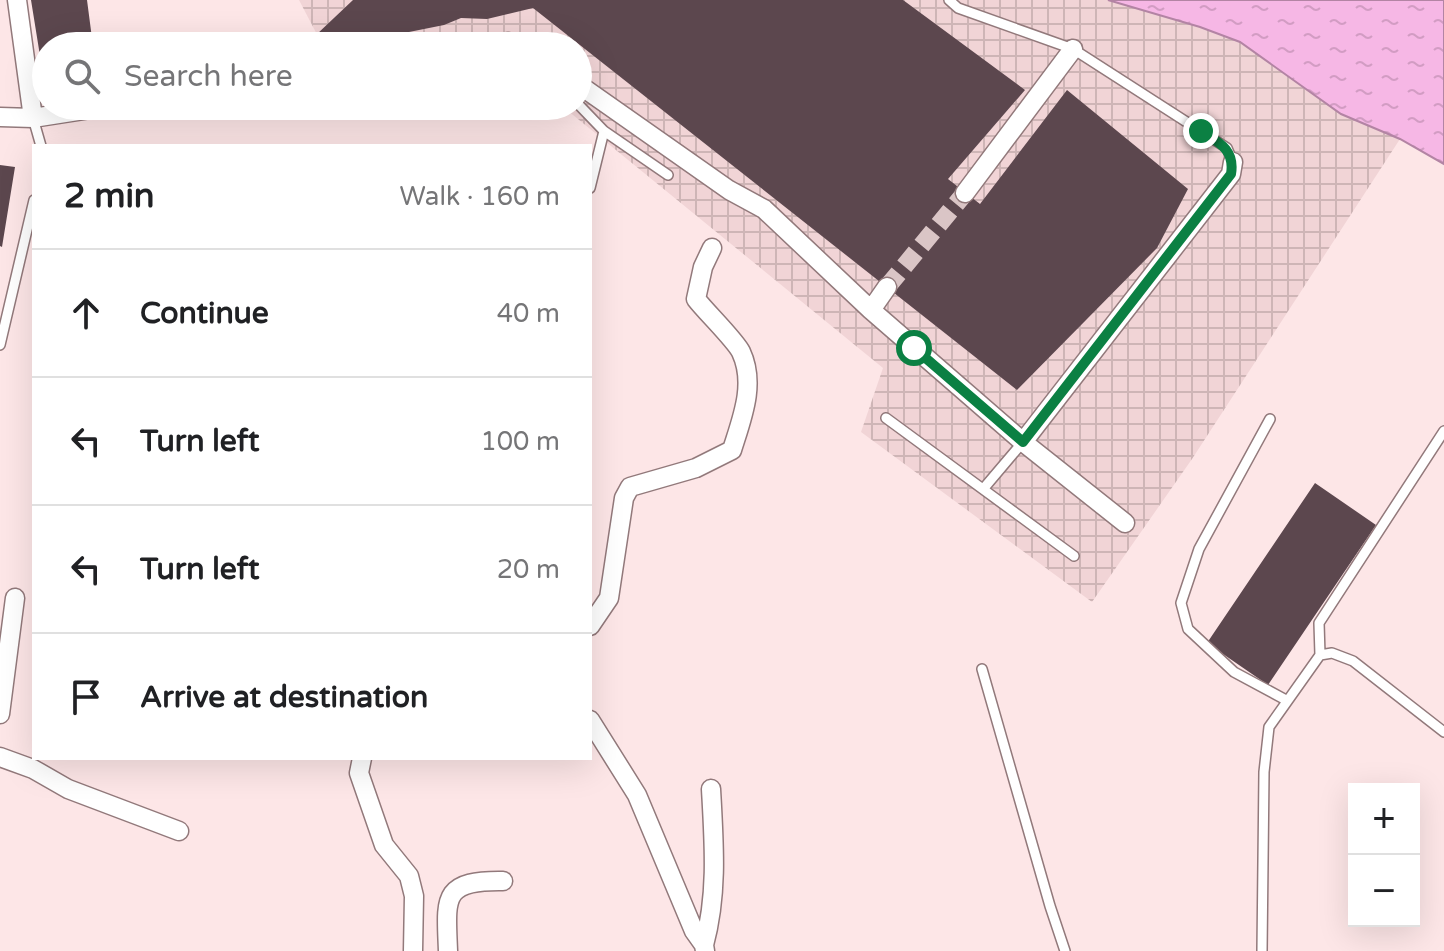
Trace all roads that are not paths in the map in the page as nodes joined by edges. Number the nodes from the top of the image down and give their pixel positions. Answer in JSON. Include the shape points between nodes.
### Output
{"nodes":[{"id":1,"x":17,"y":0,"type":"edge"},
{"id":2,"x":949,"y":0,"type":"edge"},
{"id":3,"x":1073,"y":49,"type":"junction"},
{"id":4,"x":592,"y":94,"type":"edge"},
{"id":5,"x":32,"y":111,"type":"edge"},
{"id":6,"x":0,"y":117,"type":"edge"},
{"id":7,"x":32,"y":118,"type":"edge"},
{"id":8,"x":592,"y":119,"type":"edge"},
{"id":9,"x":34,"y":120,"type":"edge"},
{"id":10,"x":604,"y":131,"type":"junction"},
{"id":11,"x":40,"y":144,"type":"edge"},
{"id":12,"x":1233,"y":162,"type":"joint"},
{"id":13,"x":668,"y":175,"type":"dead end"},
{"id":14,"x":592,"y":180,"type":"edge"},
{"id":15,"x":965,"y":193,"type":"tunnel mouth"},
{"id":16,"x":32,"y":209,"type":"edge"},
{"id":17,"x":712,"y":248,"type":"dead end"},
{"id":18,"x":887,"y":287,"type":"tunnel mouth"},
{"id":19,"x":871,"y":310,"type":"junction"},
{"id":20,"x":0,"y":345,"type":"edge"},
{"id":21,"x":886,"y":418,"type":"dead end"},
{"id":22,"x":1270,"y":419,"type":"dead end"},
{"id":23,"x":1444,"y":431,"type":"edge"},
{"id":24,"x":1023,"y":442,"type":"junction"},
{"id":25,"x":984,"y":488,"type":"junction"},
{"id":26,"x":1125,"y":523,"type":"dead end"},
{"id":27,"x":1074,"y":556,"type":"dead end"},
{"id":28,"x":15,"y":598,"type":"dead end"},
{"id":29,"x":592,"y":623,"type":"edge"},
{"id":30,"x":1320,"y":655,"type":"junction"},
{"id":31,"x":982,"y":669,"type":"dead end"},
{"id":32,"x":1286,"y":700,"type":"junction"},
{"id":33,"x":0,"y":714,"type":"edge"},
{"id":34,"x":592,"y":723,"type":"edge"},
{"id":35,"x":1444,"y":732,"type":"edge"},
{"id":36,"x":0,"y":757,"type":"edge"},
{"id":37,"x":362,"y":760,"type":"edge"},
{"id":38,"x":36,"y":764,"type":"edge"},
{"id":39,"x":711,"y":789,"type":"dead end"},
{"id":40,"x":179,"y":831,"type":"dead end"},
{"id":41,"x":503,"y":881,"type":"dead end"},
{"id":42,"x":705,"y":948,"type":"edge"},
{"id":43,"x":413,"y":951,"type":"edge"},
{"id":44,"x":448,"y":951,"type":"edge"},
{"id":45,"x":1065,"y":951,"type":"edge"},
{"id":46,"x":1262,"y":951,"type":"edge"}],
"edges":[{"from":1,"to":5,"type":"street"},
{"from":2,"to":3,"type":"lane","via":[[958,8]]},
{"from":3,"to":12,"type":"lane","via":[[1227,148]]},
{"from":3,"to":15,"type":"street"},
{"from":4,"to":19,"type":"street","via":[[764,209]]},
{"from":6,"to":7,"type":"street"},
{"from":8,"to":10,"type":"lane"},
{"from":9,"to":11,"type":"lane"},
{"from":10,"to":13,"type":"lane"},
{"from":10,"to":14,"type":"lane"},
{"from":12,"to":24,"type":"street","via":[[1231,174]]},
{"from":16,"to":20,"type":"lane"},
{"from":17,"to":29,"type":"street","via":[[696,299],[740,350],[748,375],[746,406],[732,450],[696,468],[630,487],[609,598]]},
{"from":18,"to":19,"type":"street"},
{"from":19,"to":24,"type":"street"},
{"from":21,"to":25,"type":"lane"},
{"from":22,"to":32,"type":"lane","via":[[1199,549],[1181,603],[1188,629],[1234,672]]},
{"from":23,"to":30,"type":"lane","via":[[1319,623]]},
{"from":24,"to":25,"type":"lane"},
{"from":24,"to":26,"type":"street"},
{"from":25,"to":27,"type":"lane"},
{"from":28,"to":33,"type":"street"},
{"from":30,"to":32,"type":"lane"},
{"from":30,"to":35,"type":"lane","via":[[1332,653],[1353,661]]},
{"from":31,"to":45,"type":"lane"},
{"from":32,"to":46,"type":"lane","via":[[1269,727],[1264,772]]},
{"from":34,"to":42,"type":"street","via":[[637,795]]},
{"from":36,"to":38,"type":"street"},
{"from":37,"to":43,"type":"street","via":[[359,773],[384,845],[409,876]]},
{"from":38,"to":40,"type":"street","via":[[68,789]]},
{"from":39,"to":42,"type":"street","via":[[716,879]]},
{"from":41,"to":44,"type":"street","via":[[479,880],[451,893]]}]}
